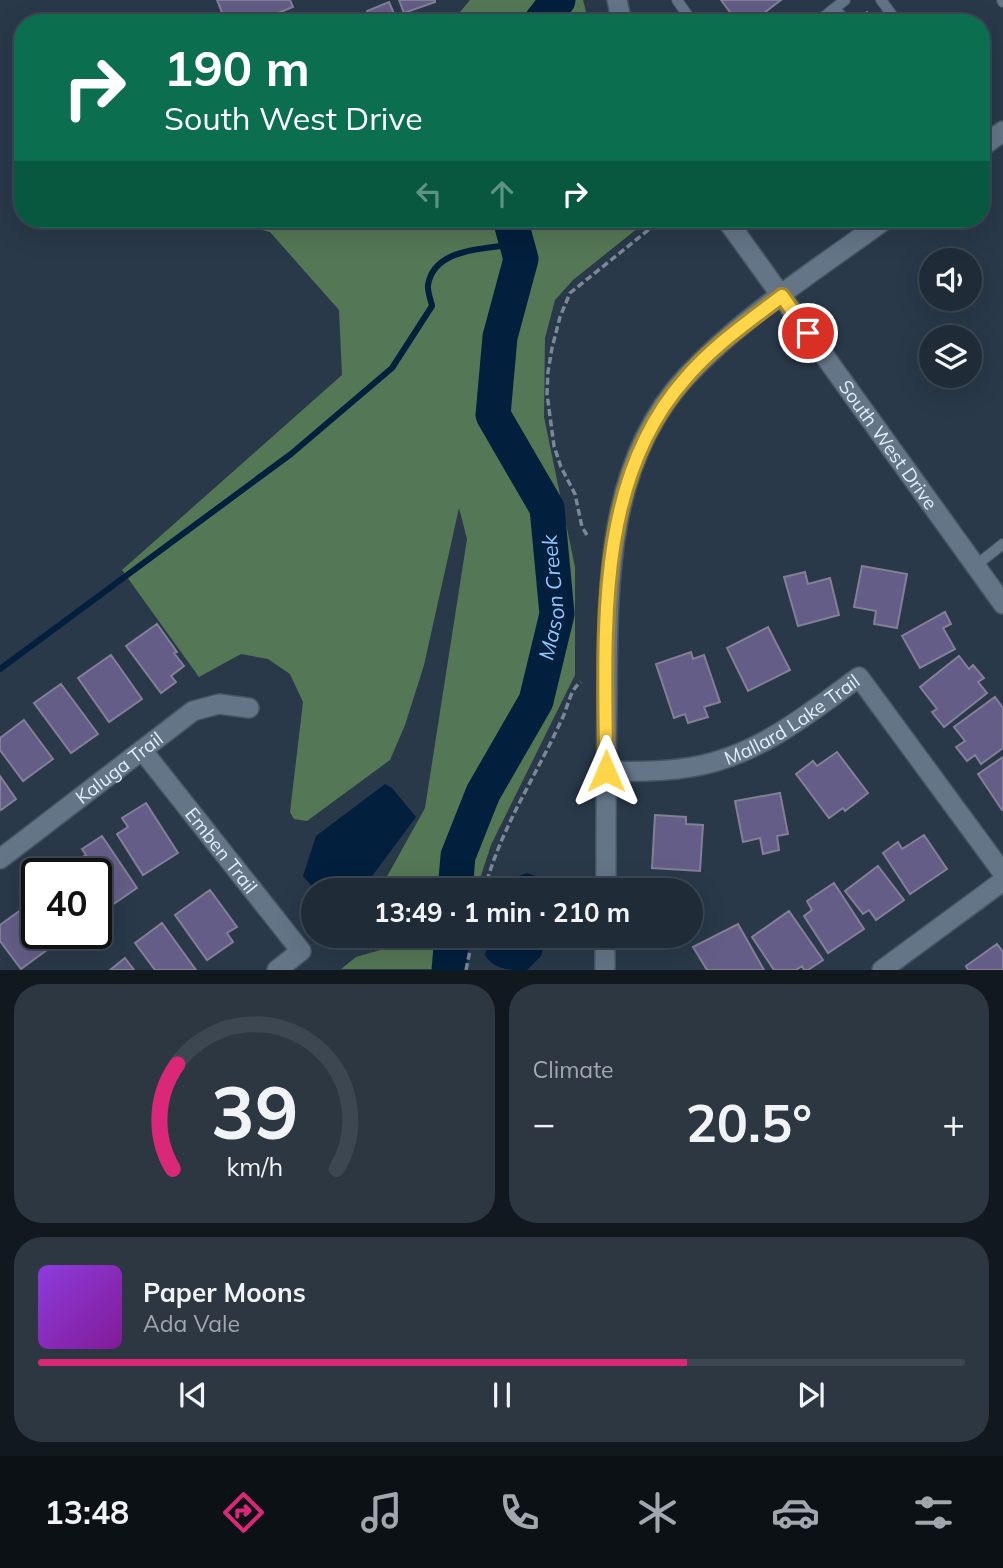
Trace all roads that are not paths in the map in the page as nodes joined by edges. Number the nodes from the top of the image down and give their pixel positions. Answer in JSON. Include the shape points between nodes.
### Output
{"nodes":[{"id":1,"x":845,"y":0,"type":"edge"},
{"id":2,"x":835,"y":8,"type":"junction"},
{"id":3,"x":827,"y":14,"type":"edge"},
{"id":4,"x":840,"y":14,"type":"edge"},
{"id":5,"x":733,"y":228,"type":"edge"},
{"id":6,"x":874,"y":228,"type":"edge"},
{"id":7,"x":782,"y":296,"type":"junction"},
{"id":8,"x":1003,"y":544,"type":"edge"},
{"id":9,"x":975,"y":566,"type":"junction"},
{"id":10,"x":1003,"y":604,"type":"edge"},
{"id":11,"x":248,"y":708,"type":"dead end"},
{"id":12,"x":142,"y":750,"type":"junction"},
{"id":13,"x":606,"y":771,"type":"junction"},
{"id":14,"x":0,"y":859,"type":"edge"},
{"id":15,"x":1003,"y":873,"type":"edge"},
{"id":16,"x":606,"y":878,"type":"edge"},
{"id":17,"x":1003,"y":881,"type":"edge"},
{"id":18,"x":605,"y":948,"type":"edge"},
{"id":19,"x":277,"y":970,"type":"edge"},
{"id":20,"x":605,"y":970,"type":"edge"},
{"id":21,"x":882,"y":970,"type":"edge"}],
"edges":[{"from":1,"to":2,"type":"lane"},
{"from":2,"to":3,"type":"lane"},
{"from":2,"to":4,"type":"lane"},
{"from":5,"to":7,"type":"street","name":"South West Drive"},
{"from":6,"to":7,"type":"street"},
{"from":7,"to":9,"type":"street","name":"South West Drive"},
{"from":7,"to":13,"type":"street","via":[[728,336],[685,379],[658,414],[638,453],[623,496],[612,552]]},
{"from":8,"to":9,"type":"lane"},
{"from":9,"to":10,"type":"street","name":"South West Drive"},
{"from":11,"to":12,"type":"street","name":"Kaluga Trail","via":[[219,704],[194,711]]},
{"from":12,"to":14,"type":"street","name":"Kaluga Trail"},
{"from":12,"to":19,"type":"street","name":"Emben Trail","via":[[301,951]]},
{"from":13,"to":15,"type":"street","name":"Mallard Lake Trail","via":[[667,771],[734,756],[798,722],[859,677]]},
{"from":13,"to":16,"type":"street"},
{"from":17,"to":21,"type":"street"},
{"from":18,"to":20,"type":"street"}]}
